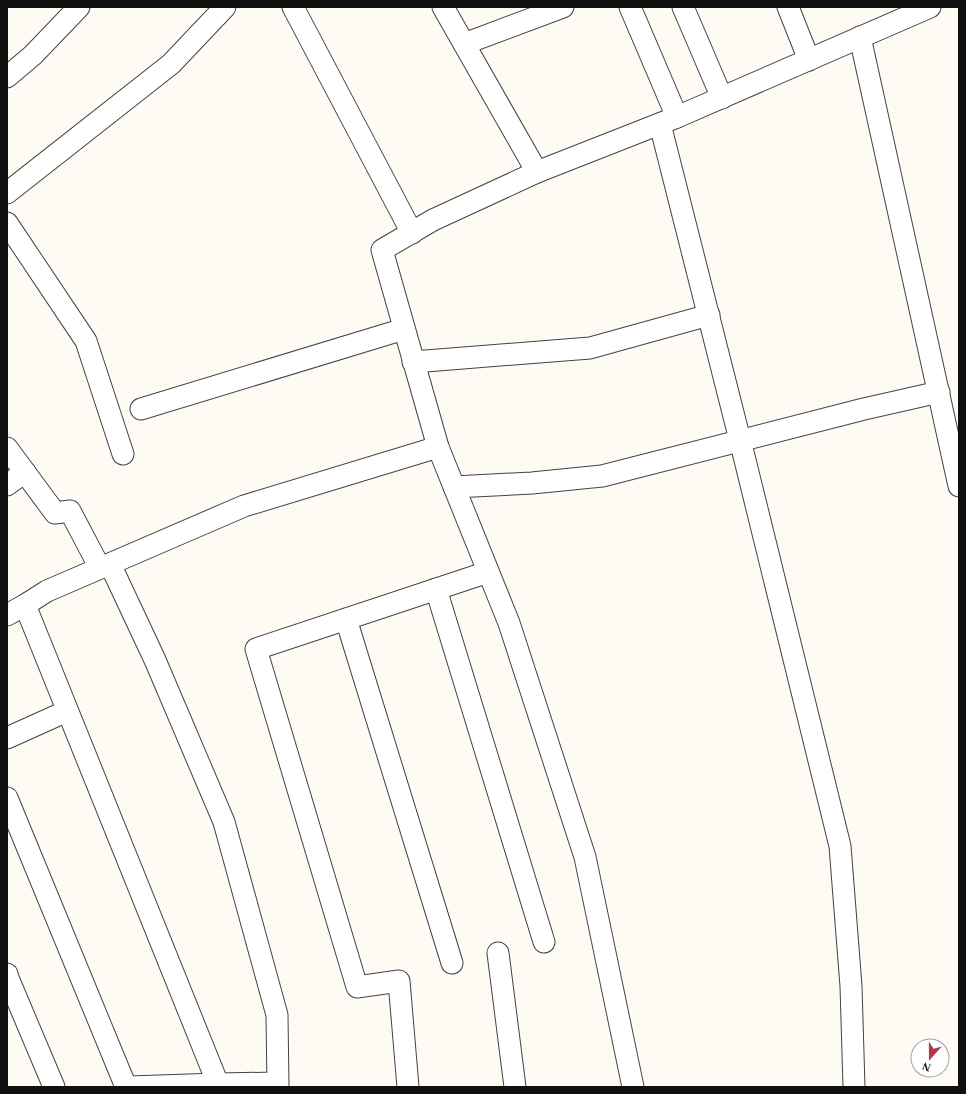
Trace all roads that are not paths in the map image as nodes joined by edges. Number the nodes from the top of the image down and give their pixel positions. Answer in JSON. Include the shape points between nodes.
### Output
{"nodes":[{"id":1,"x":79,"y":7,"type":"edge"},
{"id":2,"x":225,"y":7,"type":"edge"},
{"id":3,"x":294,"y":7,"type":"edge"},
{"id":4,"x":443,"y":7,"type":"edge"},
{"id":5,"x":563,"y":7,"type":"edge"},
{"id":6,"x":630,"y":7,"type":"edge"},
{"id":7,"x":683,"y":7,"type":"edge"},
{"id":8,"x":788,"y":7,"type":"edge"},
{"id":9,"x":930,"y":7,"type":"edge"},
{"id":10,"x":901,"y":12,"type":"edge"},
{"id":11,"x":860,"y":37,"type":"junction"},
{"id":12,"x":464,"y":44,"type":"junction"},
{"id":13,"x":809,"y":60,"type":"junction"},
{"id":14,"x":7,"y":77,"type":"edge"},
{"id":15,"x":722,"y":98,"type":"junction"},
{"id":16,"x":669,"y":121,"type":"junction"},
{"id":17,"x":537,"y":172,"type":"junction"},
{"id":18,"x":7,"y":193,"type":"edge"},
{"id":19,"x":7,"y":223,"type":"edge"},
{"id":20,"x":412,"y":233,"type":"junction"},
{"id":21,"x":709,"y":315,"type":"junction"},
{"id":22,"x":404,"y":329,"type":"junction"},
{"id":23,"x":413,"y":362,"type":"junction"},
{"id":24,"x":947,"y":401,"type":"edge"},
{"id":25,"x":141,"y":409,"type":"dead end"},
{"id":26,"x":740,"y":441,"type":"junction"},
{"id":27,"x":438,"y":447,"type":"junction"},
{"id":28,"x":7,"y":448,"type":"edge"},
{"id":29,"x":123,"y":454,"type":"dead end"},
{"id":30,"x":25,"y":472,"type":"junction"},
{"id":31,"x":7,"y":485,"type":"edge"},
{"id":32,"x":959,"y":486,"type":"edge"},
{"id":33,"x":454,"y":487,"type":"junction"},
{"id":34,"x":105,"y":566,"type":"junction"},
{"id":35,"x":488,"y":572,"type":"junction"},
{"id":36,"x":436,"y":589,"type":"junction"},
{"id":37,"x":16,"y":610,"type":"edge"},
{"id":38,"x":346,"y":619,"type":"junction"},
{"id":39,"x":67,"y":711,"type":"junction"},
{"id":40,"x":7,"y":738,"type":"edge"},
{"id":41,"x":7,"y":798,"type":"edge"},
{"id":42,"x":544,"y":942,"type":"dead end"},
{"id":43,"x":498,"y":953,"type":"dead end"},
{"id":44,"x":452,"y":963,"type":"dead end"},
{"id":45,"x":7,"y":974,"type":"edge"},
{"id":46,"x":218,"y":1084,"type":"junction"},
{"id":47,"x":278,"y":1085,"type":"edge"},
{"id":48,"x":54,"y":1087,"type":"edge"},
{"id":49,"x":128,"y":1087,"type":"edge"},
{"id":50,"x":408,"y":1087,"type":"edge"},
{"id":51,"x":515,"y":1087,"type":"edge"},
{"id":52,"x":633,"y":1087,"type":"edge"},
{"id":53,"x":854,"y":1087,"type":"edge"}],
"edges":[{"from":1,"to":14,"type":"street","via":[[33,55]]},
{"from":2,"to":18,"type":"street","via":[[171,64]]},
{"from":3,"to":20,"type":"street"},
{"from":4,"to":12,"type":"street"},
{"from":5,"to":12,"type":"street"},
{"from":6,"to":16,"type":"street"},
{"from":7,"to":15,"type":"street"},
{"from":8,"to":13,"type":"street"},
{"from":9,"to":10,"type":"street"},
{"from":10,"to":11,"type":"street"},
{"from":11,"to":13,"type":"street"},
{"from":11,"to":24,"type":"street"},
{"from":12,"to":17,"type":"street"},
{"from":13,"to":15,"type":"street"},
{"from":15,"to":16,"type":"street"},
{"from":16,"to":17,"type":"street"},
{"from":16,"to":21,"type":"street"},
{"from":17,"to":20,"type":"street","via":[[433,220]]},
{"from":19,"to":29,"type":"street","via":[[86,341]]},
{"from":20,"to":22,"type":"street","via":[[382,250]]},
{"from":21,"to":23,"type":"street","via":[[590,348]]},
{"from":21,"to":26,"type":"street"},
{"from":22,"to":23,"type":"street"},
{"from":22,"to":25,"type":"street"},
{"from":23,"to":27,"type":"street"},
{"from":24,"to":26,"type":"street","via":[[857,411]]},
{"from":24,"to":32,"type":"street"},
{"from":26,"to":33,"type":"street","via":[[602,476]]},
{"from":26,"to":53,"type":"street","via":[[840,846],[851,986]]},
{"from":27,"to":33,"type":"street"},
{"from":27,"to":34,"type":"street","via":[[244,506]]},
{"from":28,"to":30,"type":"street"},
{"from":30,"to":31,"type":"street"},
{"from":30,"to":34,"type":"street","via":[[55,513],[70,511]]},
{"from":33,"to":35,"type":"street"},
{"from":34,"to":37,"type":"street","via":[[47,591]]},
{"from":34,"to":47,"type":"street","via":[[155,660],[224,822],[277,1015]]},
{"from":35,"to":36,"type":"street"},
{"from":35,"to":52,"type":"street","via":[[509,623],[585,857]]},
{"from":36,"to":38,"type":"street"},
{"from":36,"to":42,"type":"street"},
{"from":37,"to":39,"type":"street"},
{"from":38,"to":44,"type":"street"},
{"from":38,"to":50,"type":"street","via":[[256,649],[357,987],[399,981]]},
{"from":39,"to":40,"type":"street"},
{"from":39,"to":46,"type":"street"},
{"from":41,"to":49,"type":"street"},
{"from":43,"to":51,"type":"street"},
{"from":45,"to":48,"type":"street"},
{"from":46,"to":47,"type":"street"},
{"from":46,"to":49,"type":"street"}]}
